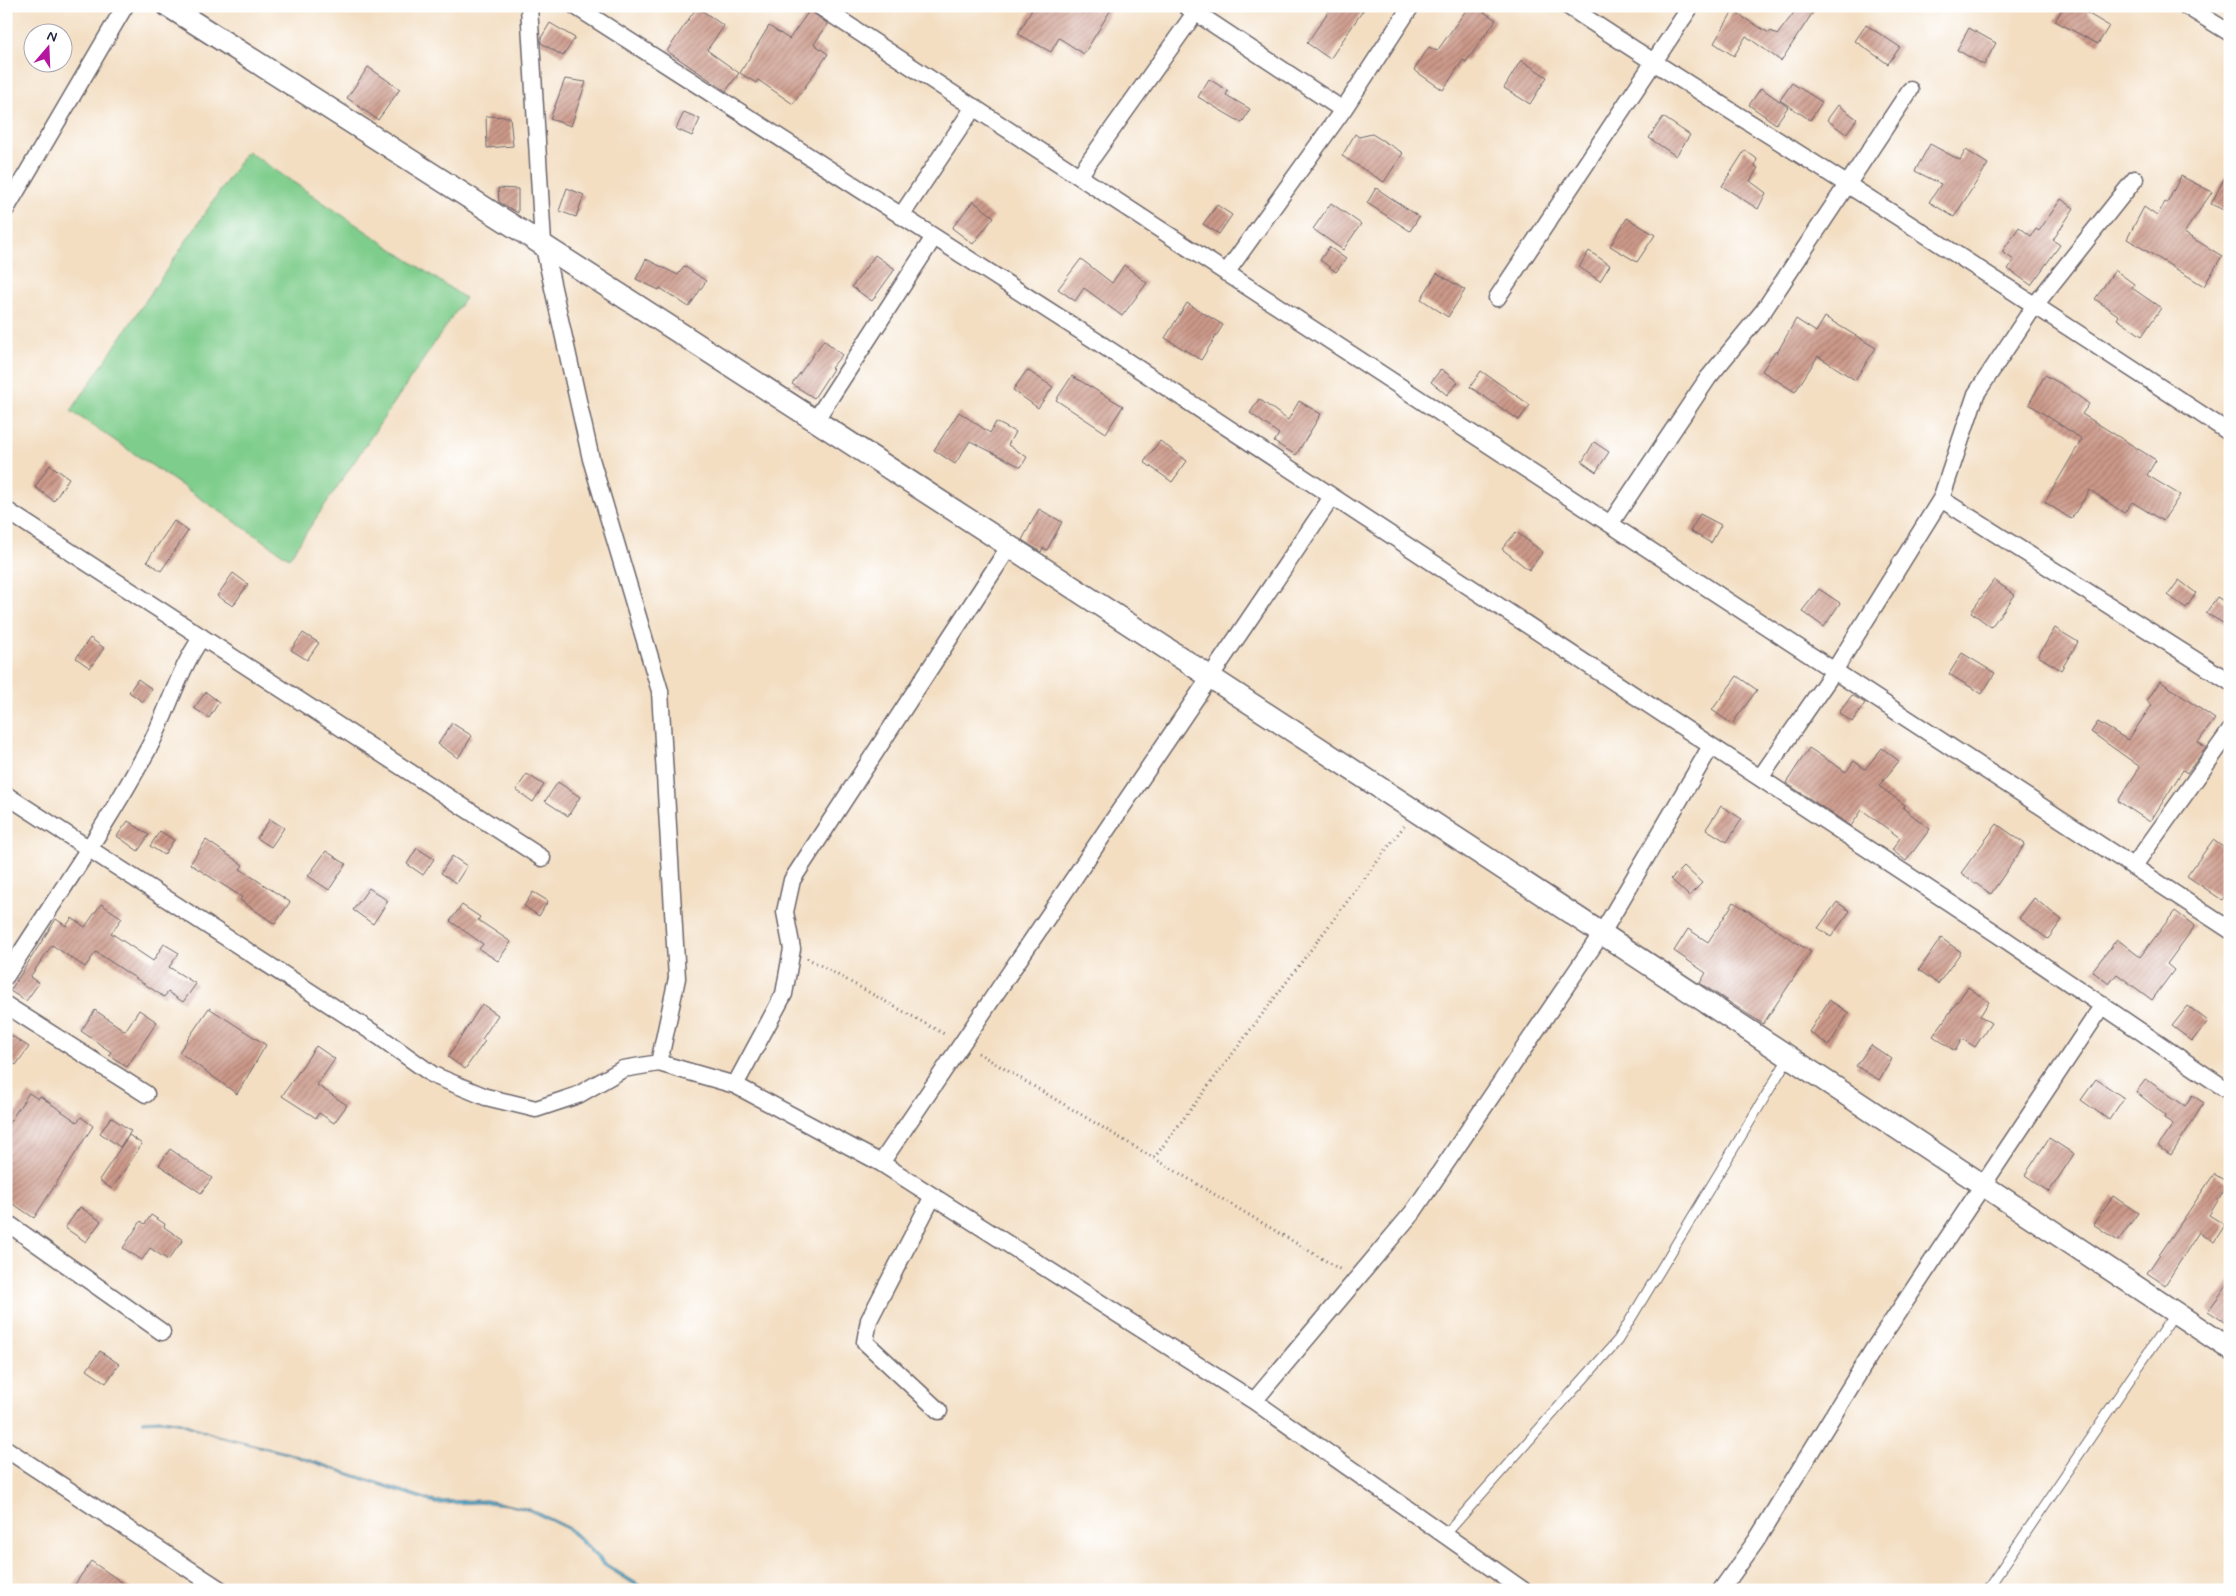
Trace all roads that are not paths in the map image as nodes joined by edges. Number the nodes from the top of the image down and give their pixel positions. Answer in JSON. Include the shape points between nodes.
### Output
{"nodes":[{"id":1,"x":125,"y":6,"type":"edge"},
{"id":2,"x":168,"y":6,"type":"edge"},
{"id":3,"x":530,"y":6,"type":"edge"},
{"id":4,"x":575,"y":6,"type":"edge"},
{"id":5,"x":819,"y":6,"type":"edge"},
{"id":6,"x":1411,"y":6,"type":"edge"},
{"id":7,"x":1568,"y":6,"type":"edge"},
{"id":8,"x":1691,"y":6,"type":"edge"},
{"id":9,"x":2186,"y":6,"type":"edge"},
{"id":10,"x":1191,"y":9,"type":"edge"},
{"id":11,"x":2230,"y":34,"type":"edge"},
{"id":12,"x":1654,"y":64,"type":"junction"},
{"id":13,"x":1910,"y":90,"type":"dead end"},
{"id":14,"x":974,"y":108,"type":"junction"},
{"id":15,"x":1343,"y":110,"type":"junction"},
{"id":16,"x":1079,"y":176,"type":"junction"},
{"id":17,"x":2135,"y":179,"type":"dead end"},
{"id":18,"x":1848,"y":184,"type":"junction"},
{"id":19,"x":6,"y":209,"type":"edge"},
{"id":20,"x":901,"y":216,"type":"junction"},
{"id":21,"x":934,"y":237,"type":"junction"},
{"id":22,"x":543,"y":243,"type":"junction"},
{"id":23,"x":1226,"y":273,"type":"junction"},
{"id":24,"x":1497,"y":298,"type":"dead end"},
{"id":25,"x":2035,"y":305,"type":"junction"},
{"id":26,"x":815,"y":421,"type":"junction"},
{"id":27,"x":2230,"y":433,"type":"edge"},
{"id":28,"x":1332,"y":496,"type":"junction"},
{"id":29,"x":1941,"y":499,"type":"junction"},
{"id":30,"x":6,"y":510,"type":"edge"},
{"id":31,"x":1610,"y":524,"type":"junction"},
{"id":32,"x":1009,"y":547,"type":"junction"},
{"id":33,"x":202,"y":637,"type":"junction"},
{"id":34,"x":1834,"y":671,"type":"junction"},
{"id":35,"x":1209,"y":677,"type":"junction"},
{"id":36,"x":2230,"y":682,"type":"edge"},
{"id":37,"x":2230,"y":731,"type":"edge"},
{"id":38,"x":1711,"y":746,"type":"junction"},
{"id":39,"x":1760,"y":778,"type":"junction"},
{"id":40,"x":6,"y":795,"type":"edge"},
{"id":41,"x":88,"y":848,"type":"junction"},
{"id":42,"x":542,"y":858,"type":"dead end"},
{"id":43,"x":2133,"y":867,"type":"junction"},
{"id":44,"x":2230,"y":930,"type":"edge"},
{"id":45,"x":1602,"y":933,"type":"junction"},
{"id":46,"x":6,"y":976,"type":"edge"},
{"id":47,"x":6,"y":1005,"type":"edge"},
{"id":48,"x":2103,"y":1005,"type":"junction"},
{"id":49,"x":1789,"y":1056,"type":"junction"},
{"id":50,"x":658,"y":1063,"type":"junction"},
{"id":51,"x":735,"y":1085,"type":"junction"},
{"id":52,"x":2230,"y":1092,"type":"edge"},
{"id":53,"x":146,"y":1094,"type":"dead end"},
{"id":54,"x":881,"y":1163,"type":"junction"},
{"id":55,"x":1984,"y":1186,"type":"junction"},
{"id":56,"x":933,"y":1196,"type":"junction"},
{"id":57,"x":6,"y":1222,"type":"edge"},
{"id":58,"x":2175,"y":1313,"type":"junction"},
{"id":59,"x":162,"y":1332,"type":"dead end"},
{"id":60,"x":2230,"y":1349,"type":"edge"},
{"id":61,"x":1254,"y":1401,"type":"junction"},
{"id":62,"x":939,"y":1411,"type":"dead end"},
{"id":63,"x":6,"y":1449,"type":"edge"},
{"id":64,"x":1445,"y":1535,"type":"junction"},
{"id":65,"x":221,"y":1590,"type":"edge"},
{"id":66,"x":1523,"y":1590,"type":"edge"},
{"id":67,"x":1721,"y":1590,"type":"edge"},
{"id":68,"x":1987,"y":1590,"type":"edge"}],
"edges":[{"from":1,"to":19,"type":"street"},
{"from":2,"to":22,"type":"street"},
{"from":3,"to":22,"type":"street"},
{"from":4,"to":20,"type":"street"},
{"from":5,"to":14,"type":"street"},
{"from":6,"to":15,"type":"street"},
{"from":7,"to":12,"type":"street"},
{"from":8,"to":12,"type":"street"},
{"from":9,"to":11,"type":"street"},
{"from":10,"to":15,"type":"street"},
{"from":10,"to":16,"type":"street"},
{"from":12,"to":18,"type":"street"},
{"from":12,"to":24,"type":"street"},
{"from":13,"to":18,"type":"street"},
{"from":14,"to":16,"type":"street"},
{"from":14,"to":20,"type":"street"},
{"from":15,"to":23,"type":"street"},
{"from":16,"to":23,"type":"street"},
{"from":17,"to":25,"type":"street"},
{"from":18,"to":25,"type":"street"},
{"from":18,"to":31,"type":"street","via":[[1764,310],[1708,378]]},
{"from":20,"to":21,"type":"street"},
{"from":21,"to":26,"type":"street"},
{"from":21,"to":28,"type":"street"},
{"from":22,"to":26,"type":"street"},
{"from":22,"to":50,"type":"street","via":[[591,459],[660,691],[677,978]]},
{"from":23,"to":31,"type":"street"},
{"from":25,"to":27,"type":"street"},
{"from":25,"to":29,"type":"street","via":[[1976,394]]},
{"from":26,"to":32,"type":"street"},
{"from":28,"to":35,"type":"street"},
{"from":28,"to":38,"type":"street"},
{"from":29,"to":34,"type":"street"},
{"from":29,"to":36,"type":"street"},
{"from":30,"to":33,"type":"street"},
{"from":31,"to":34,"type":"street"},
{"from":32,"to":35,"type":"street"},
{"from":32,"to":51,"type":"street","via":[[792,880],[785,912],[792,949],[784,994]]},
{"from":33,"to":41,"type":"street","via":[[190,654],[159,729],[122,797]]},
{"from":33,"to":42,"type":"street"},
{"from":34,"to":39,"type":"street"},
{"from":34,"to":43,"type":"street"},
{"from":35,"to":45,"type":"street"},
{"from":35,"to":54,"type":"street"},
{"from":37,"to":43,"type":"street"},
{"from":38,"to":39,"type":"street"},
{"from":38,"to":45,"type":"street"},
{"from":39,"to":48,"type":"street"},
{"from":40,"to":41,"type":"street"},
{"from":41,"to":46,"type":"street"},
{"from":41,"to":50,"type":"street","via":[[380,1037],[433,1075],[486,1097],[536,1108],[578,1095],[623,1069]]},
{"from":43,"to":44,"type":"street"},
{"from":45,"to":49,"type":"street"},
{"from":45,"to":61,"type":"street","via":[[1413,1212]]},
{"from":47,"to":53,"type":"street"},
{"from":48,"to":52,"type":"street"},
{"from":48,"to":55,"type":"street"},
{"from":49,"to":55,"type":"street"},
{"from":49,"to":64,"type":"lane","via":[[1618,1340]]},
{"from":50,"to":51,"type":"street"},
{"from":51,"to":54,"type":"street"},
{"from":54,"to":56,"type":"street"},
{"from":55,"to":58,"type":"street"},
{"from":55,"to":67,"type":"street","via":[[1873,1350],[1756,1541]]},
{"from":56,"to":61,"type":"street"},
{"from":56,"to":62,"type":"street","via":[[869,1320],[865,1342]]},
{"from":57,"to":59,"type":"street"},
{"from":58,"to":60,"type":"street"},
{"from":58,"to":68,"type":"lane"},
{"from":61,"to":64,"type":"street"},
{"from":63,"to":65,"type":"street"},
{"from":64,"to":66,"type":"street"}]}
